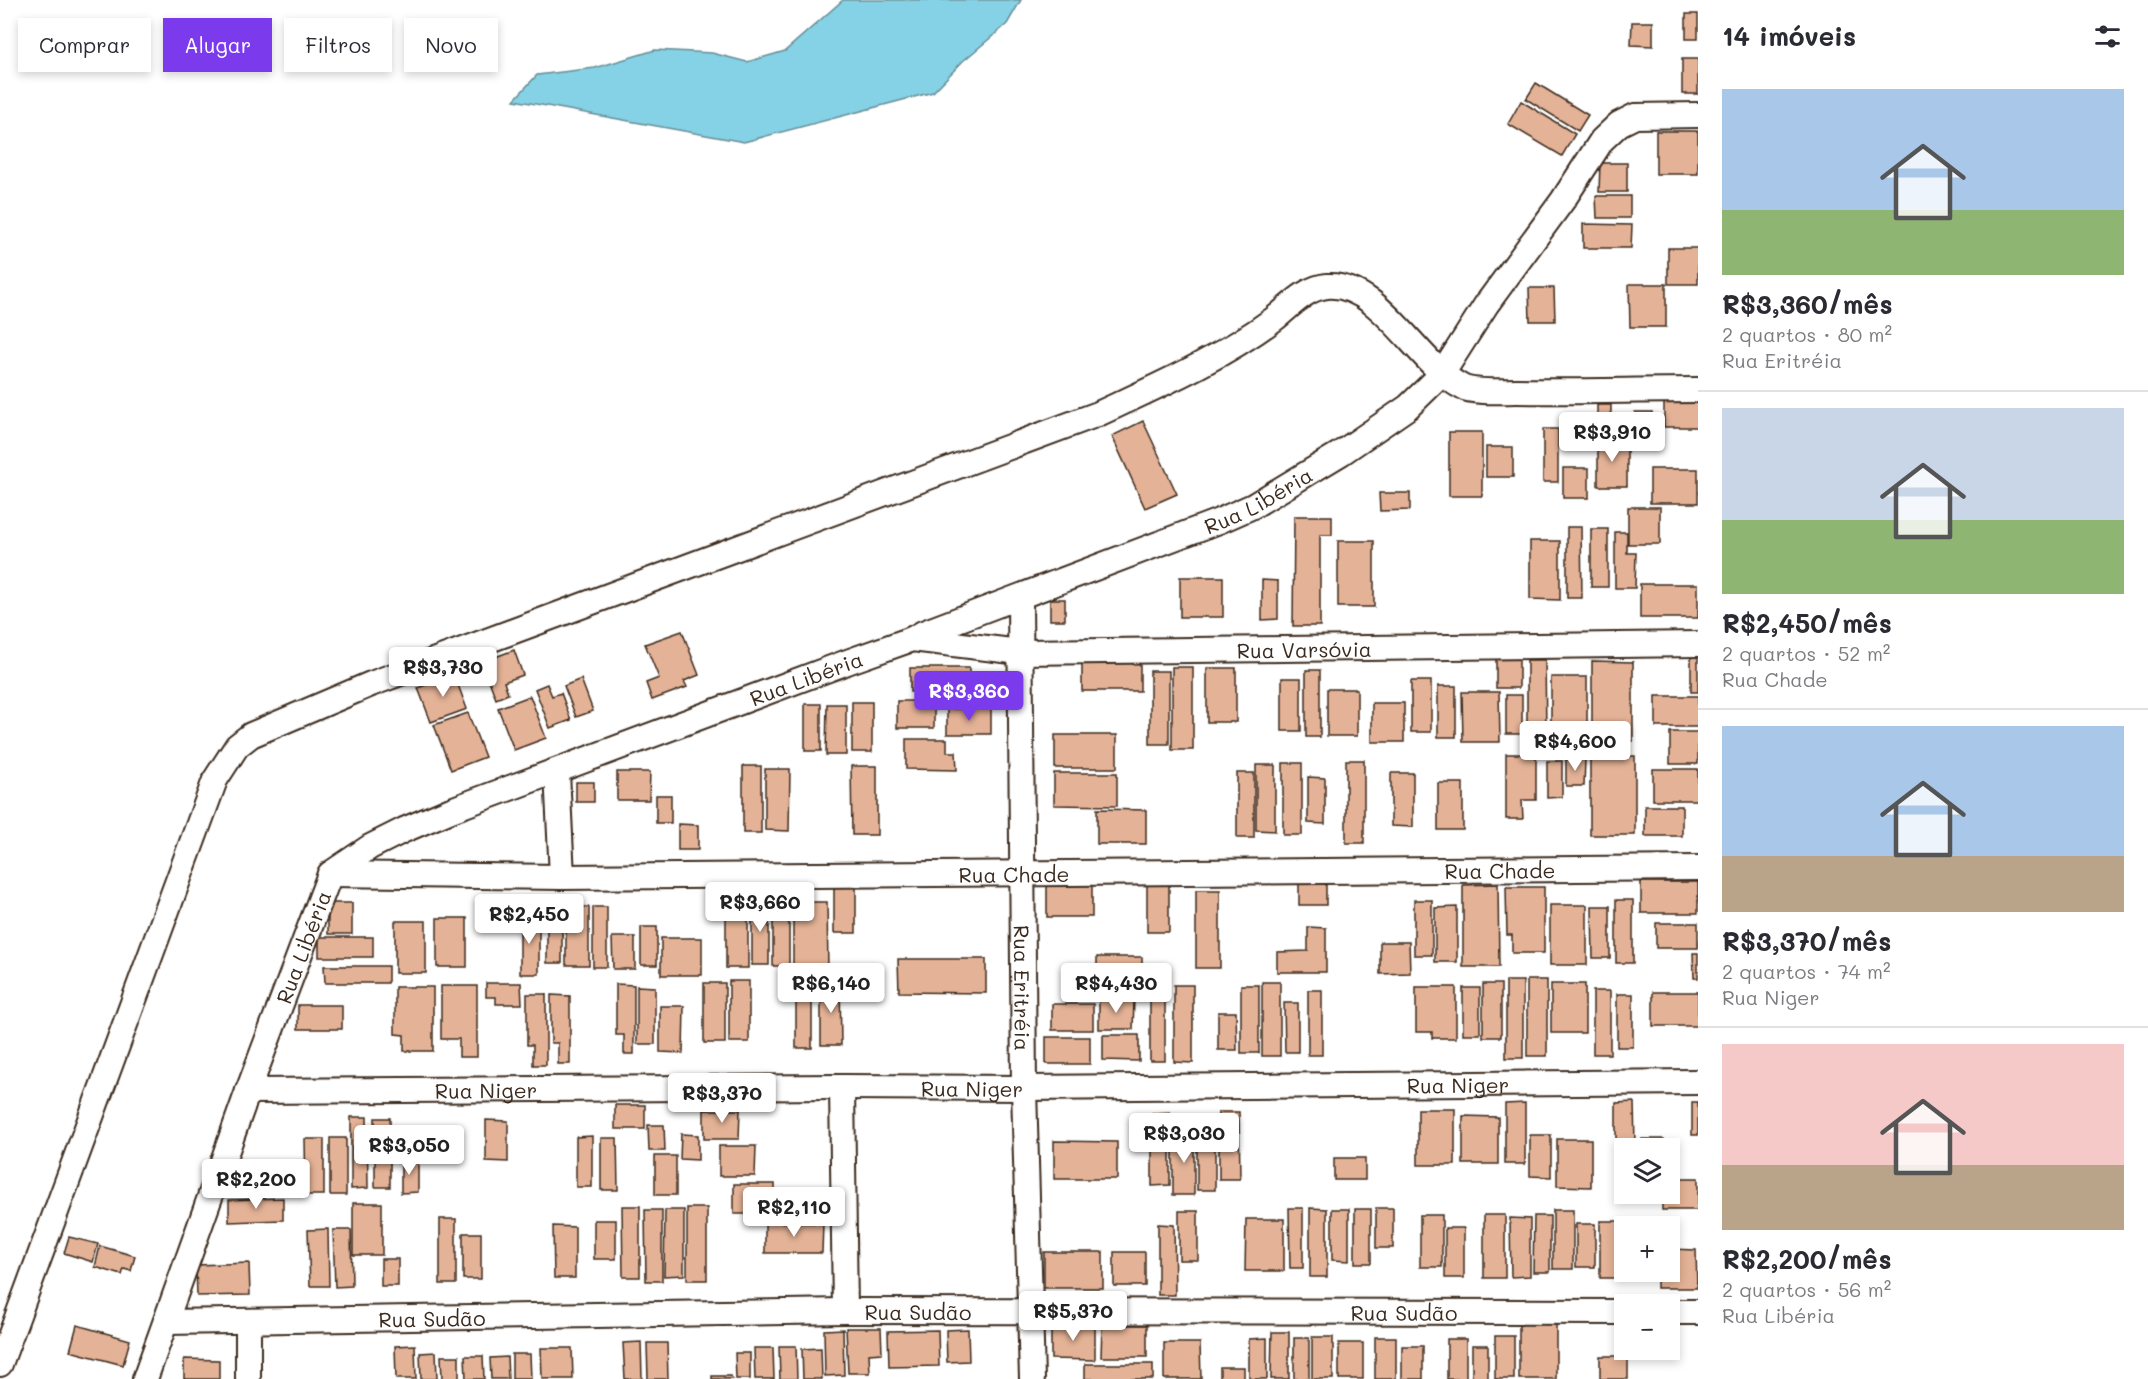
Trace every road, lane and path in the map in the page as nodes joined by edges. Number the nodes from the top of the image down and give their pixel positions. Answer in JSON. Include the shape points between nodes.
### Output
{"nodes":[{"id":1,"x":1698,"y":115,"type":"edge"},
{"id":2,"x":1442,"y":374,"type":"junction"},
{"id":3,"x":1698,"y":390,"type":"edge"},
{"id":4,"x":1020,"y":598,"type":"junction"},
{"id":5,"x":912,"y":639,"type":"junction"},
{"id":6,"x":1698,"y":644,"type":"edge"},
{"id":7,"x":1020,"y":652,"type":"junction"},
{"id":8,"x":557,"y":772,"type":"junction"},
{"id":9,"x":1698,"y":868,"type":"edge"},
{"id":10,"x":1022,"y":872,"type":"junction"},
{"id":11,"x":330,"y":874,"type":"junction"},
{"id":12,"x":562,"y":877,"type":"junction"},
{"id":13,"x":1698,"y":1082,"type":"edge"},
{"id":14,"x":842,"y":1087,"type":"junction"},
{"id":15,"x":1024,"y":1088,"type":"junction"},
{"id":16,"x":248,"y":1091,"type":"junction"},
{"id":17,"x":845,"y":1311,"type":"junction"},
{"id":18,"x":1031,"y":1312,"type":"junction"},
{"id":19,"x":1614,"y":1312,"type":"edge"},
{"id":20,"x":1680,"y":1312,"type":"edge"},
{"id":21,"x":1698,"y":1312,"type":"edge"},
{"id":22,"x":248,"y":1321,"type":"junction"},
{"id":23,"x":166,"y":1322,"type":"junction"},
{"id":24,"x":0,"y":1364,"type":"edge"},
{"id":25,"x":145,"y":1379,"type":"edge"},
{"id":26,"x":248,"y":1379,"type":"edge"},
{"id":27,"x":1032,"y":1379,"type":"edge"}],
"edges":[{"from":1,"to":2,"type":"street","name":"Rua Libéria","via":[[1635,116],[1619,123],[1602,140]]},
{"from":2,"to":3,"type":"street","via":[[1464,389]]},
{"from":2,"to":4,"type":"street","name":"Rua Libéria","via":[[1408,407],[1351,447],[1253,506]]},
{"from":2,"to":24,"type":"street","via":[[1376,304],[1346,289],[1314,289],[1199,366],[1098,414],[371,684],[251,735],[237,746],[215,780]]},
{"from":4,"to":5,"type":"street","name":"Rua Libéria"},
{"from":4,"to":7,"type":"street","name":"Rua Eritréia"},
{"from":5,"to":7,"type":"street","name":"Rua Varsóvia"},
{"from":5,"to":8,"type":"street","name":"Rua Libéria"},
{"from":6,"to":7,"type":"street","name":"Rua Varsóvia"},
{"from":7,"to":10,"type":"street","name":"Rua Eritréia"},
{"from":8,"to":11,"type":"street","name":"Rua Libéria","via":[[404,830]]},
{"from":8,"to":12,"type":"street"},
{"from":9,"to":10,"type":"street","name":"Rua Chade"},
{"from":10,"to":12,"type":"street","name":"Rua Chade"},
{"from":10,"to":15,"type":"street","name":"Rua Eritréia"},
{"from":11,"to":12,"type":"street","name":"Rua Chade"},
{"from":11,"to":16,"type":"street","name":"Rua Libéria"},
{"from":13,"to":15,"type":"street","name":"Rua Niger"},
{"from":14,"to":15,"type":"street","name":"Rua Niger"},
{"from":14,"to":16,"type":"street","name":"Rua Niger"},
{"from":14,"to":17,"type":"street"},
{"from":15,"to":18,"type":"street","name":"Rua Eritréia"},
{"from":16,"to":23,"type":"street","name":"Rua Libéria"},
{"from":17,"to":18,"type":"street","name":"Rua Sudão"},
{"from":17,"to":22,"type":"street","name":"Rua Sudão"},
{"from":18,"to":19,"type":"street","name":"Rua Sudão"},
{"from":18,"to":27,"type":"street","name":"Rua Eritréia"},
{"from":20,"to":21,"type":"street"},
{"from":22,"to":23,"type":"street","name":"Rua Sudão"},
{"from":22,"to":26,"type":"street"},
{"from":23,"to":25,"type":"street","name":"Rua Libéria"}]}
